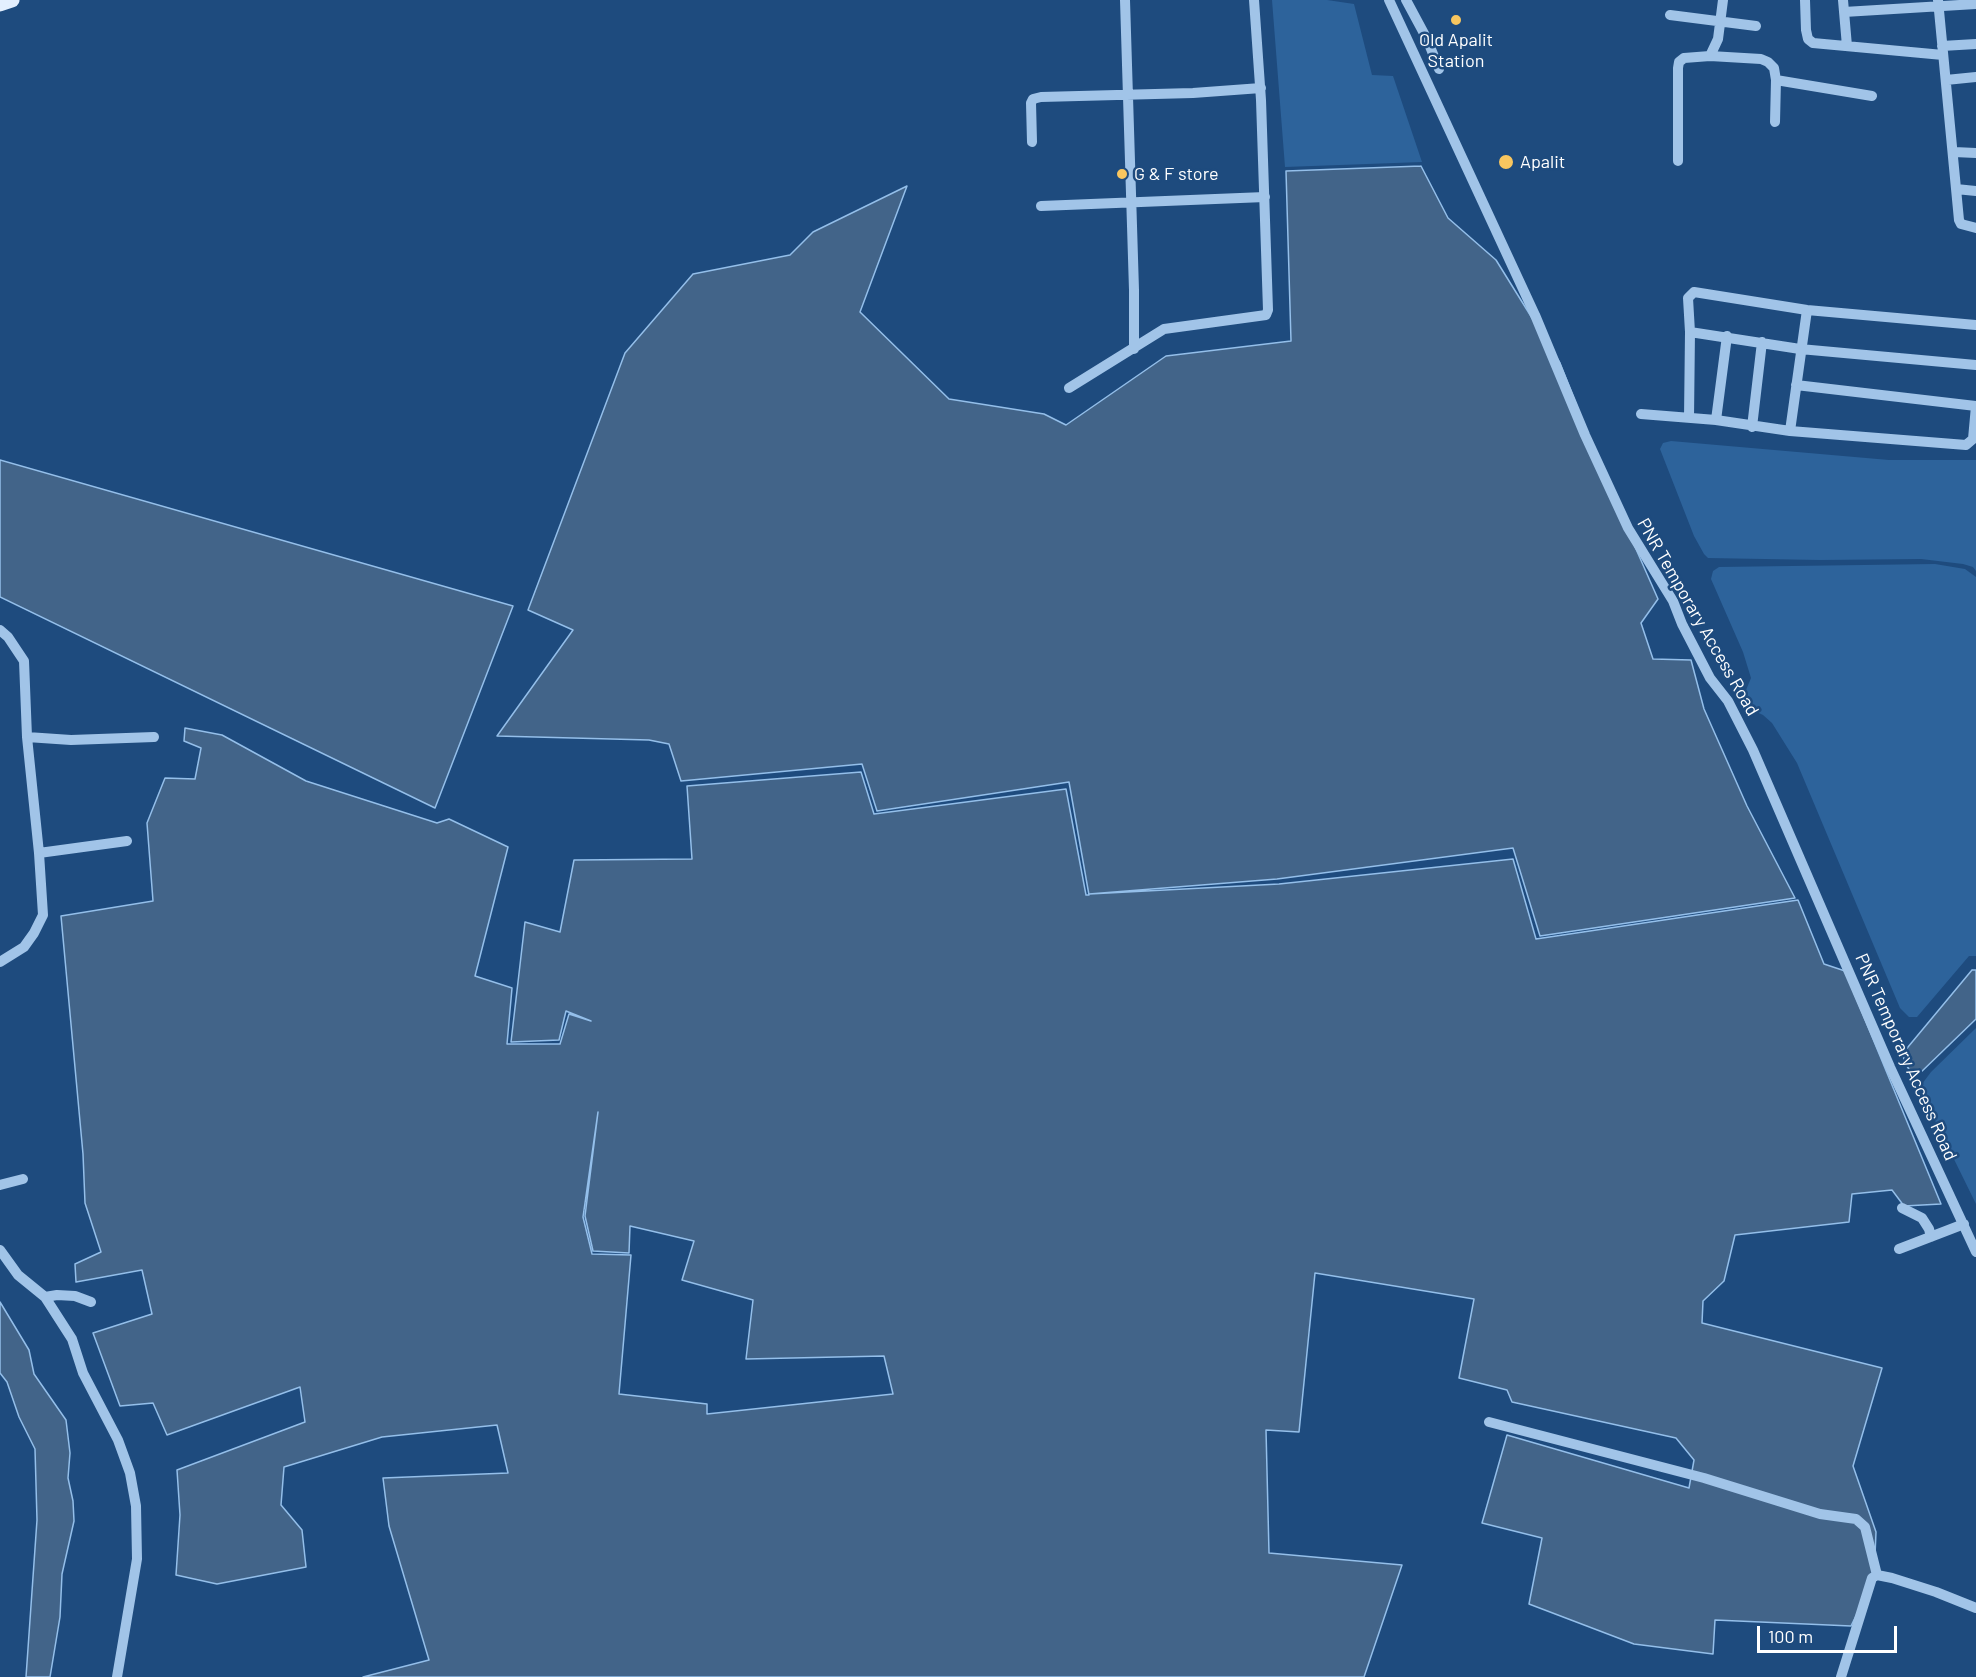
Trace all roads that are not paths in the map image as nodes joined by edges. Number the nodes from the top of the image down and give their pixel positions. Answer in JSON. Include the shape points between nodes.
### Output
{"nodes":[{"id":1,"x":12,"y":0,"type":"edge"},
{"id":2,"x":1125,"y":0,"type":"edge"},
{"id":3,"x":1254,"y":0,"type":"edge"},
{"id":4,"x":1389,"y":0,"type":"edge"},
{"id":5,"x":1406,"y":0,"type":"edge"},
{"id":6,"x":1723,"y":0,"type":"edge"},
{"id":7,"x":1806,"y":0,"type":"edge"},
{"id":8,"x":1844,"y":0,"type":"edge"},
{"id":9,"x":1938,"y":3,"type":"edge"},
{"id":10,"x":0,"y":4,"type":"edge"},
{"id":11,"x":1976,"y":4,"type":"edge"},
{"id":12,"x":1844,"y":12,"type":"junction"},
{"id":13,"x":1670,"y":15,"type":"dead end"},
{"id":14,"x":1722,"y":23,"type":"junction"},
{"id":15,"x":1756,"y":26,"type":"dead end"},
{"id":16,"x":1976,"y":44,"type":"edge"},
{"id":17,"x":1847,"y":46,"type":"junction"},
{"id":18,"x":1943,"y":51,"type":"junction"},
{"id":19,"x":1710,"y":56,"type":"junction"},
{"id":20,"x":1439,"y":69,"type":"dead end"},
{"id":21,"x":1976,"y":77,"type":"edge"},
{"id":22,"x":1776,"y":80,"type":"junction"},
{"id":23,"x":1946,"y":80,"type":"junction"},
{"id":24,"x":1261,"y":88,"type":"junction"},
{"id":25,"x":1128,"y":95,"type":"junction"},
{"id":26,"x":1872,"y":96,"type":"dead end"},
{"id":27,"x":1775,"y":122,"type":"dead end"},
{"id":28,"x":1032,"y":142,"type":"dead end"},
{"id":29,"x":1954,"y":152,"type":"junction"},
{"id":30,"x":1976,"y":153,"type":"edge"},
{"id":31,"x":1678,"y":161,"type":"dead end"},
{"id":32,"x":1956,"y":189,"type":"junction"},
{"id":33,"x":1976,"y":191,"type":"edge"},
{"id":34,"x":1265,"y":197,"type":"junction"},
{"id":35,"x":1131,"y":203,"type":"junction"},
{"id":36,"x":1041,"y":206,"type":"dead end"},
{"id":37,"x":1976,"y":228,"type":"edge"},
{"id":38,"x":1807,"y":310,"type":"junction"},
{"id":39,"x":1976,"y":325,"type":"edge"},
{"id":40,"x":1690,"y":332,"type":"junction"},
{"id":41,"x":1727,"y":336,"type":"junction"},
{"id":42,"x":1762,"y":342,"type":"junction"},
{"id":43,"x":1134,"y":349,"type":"junction"},
{"id":44,"x":1800,"y":349,"type":"junction"},
{"id":45,"x":1976,"y":365,"type":"edge"},
{"id":46,"x":1796,"y":385,"type":"junction"},
{"id":47,"x":1069,"y":388,"type":"dead end"},
{"id":48,"x":1641,"y":414,"type":"dead end"},
{"id":49,"x":1689,"y":418,"type":"junction"},
{"id":50,"x":1716,"y":420,"type":"junction"},
{"id":51,"x":1752,"y":427,"type":"junction"},
{"id":52,"x":1790,"y":431,"type":"junction"},
{"id":53,"x":0,"y":630,"type":"edge"},
{"id":54,"x":27,"y":737,"type":"junction"},
{"id":55,"x":154,"y":737,"type":"dead end"},
{"id":56,"x":128,"y":840,"type":"dead end"},
{"id":57,"x":39,"y":853,"type":"junction"},
{"id":58,"x":0,"y":962,"type":"edge"},
{"id":59,"x":23,"y":1179,"type":"dead end"},
{"id":60,"x":0,"y":1185,"type":"edge"},
{"id":61,"x":1902,"y":1208,"type":"dead end"},
{"id":62,"x":1964,"y":1224,"type":"junction"},
{"id":63,"x":1931,"y":1237,"type":"junction"},
{"id":64,"x":1899,"y":1249,"type":"dead end"},
{"id":65,"x":0,"y":1250,"type":"edge"},
{"id":66,"x":1976,"y":1252,"type":"edge"},
{"id":67,"x":45,"y":1297,"type":"junction"},
{"id":68,"x":91,"y":1302,"type":"dead end"},
{"id":69,"x":1489,"y":1422,"type":"dead end"},
{"id":70,"x":1877,"y":1575,"type":"junction"},
{"id":71,"x":1976,"y":1608,"type":"edge"},
{"id":72,"x":117,"y":1677,"type":"edge"},
{"id":73,"x":1840,"y":1677,"type":"edge"}],
"edges":[{"from":1,"to":10,"type":"main road"},
{"from":2,"to":25,"type":"street"},
{"from":3,"to":24,"type":"street"},
{"from":4,"to":62,"type":"street","name":"PNR Temporary Access Road","via":[[1628,528],[1673,601],[1710,678],[1728,701],[1753,750],[1890,1066]]},
{"from":5,"to":20,"type":"street"},
{"from":6,"to":14,"type":"street"},
{"from":7,"to":17,"type":"street","via":[[1808,39],[1813,43]]},
{"from":8,"to":12,"type":"street"},
{"from":9,"to":11,"type":"street"},
{"from":9,"to":12,"type":"street"},
{"from":9,"to":18,"type":"street"},
{"from":12,"to":17,"type":"street"},
{"from":13,"to":14,"type":"street"},
{"from":14,"to":15,"type":"street"},
{"from":14,"to":19,"type":"street"},
{"from":16,"to":18,"type":"street"},
{"from":17,"to":18,"type":"street"},
{"from":18,"to":23,"type":"street"},
{"from":19,"to":22,"type":"street","via":[[1761,59],[1774,68]]},
{"from":19,"to":31,"type":"street","via":[[1679,62]]},
{"from":21,"to":23,"type":"street"},
{"from":22,"to":26,"type":"street"},
{"from":22,"to":27,"type":"street"},
{"from":23,"to":29,"type":"street"},
{"from":24,"to":25,"type":"street"},
{"from":24,"to":34,"type":"street"},
{"from":25,"to":28,"type":"street","via":[[1033,99]]},
{"from":25,"to":35,"type":"street"},
{"from":29,"to":30,"type":"street"},
{"from":29,"to":32,"type":"street"},
{"from":32,"to":33,"type":"street"},
{"from":32,"to":37,"type":"street","via":[[1961,224]]},
{"from":34,"to":35,"type":"street"},
{"from":34,"to":43,"type":"street","via":[[1266,315],[1164,329]]},
{"from":35,"to":36,"type":"street"},
{"from":35,"to":43,"type":"street"},
{"from":38,"to":39,"type":"street"},
{"from":38,"to":40,"type":"street","via":[[1694,292],[1688,298]]},
{"from":38,"to":44,"type":"street"},
{"from":40,"to":41,"type":"street"},
{"from":40,"to":49,"type":"street"},
{"from":41,"to":42,"type":"street"},
{"from":41,"to":50,"type":"street"},
{"from":42,"to":44,"type":"street"},
{"from":42,"to":51,"type":"street"},
{"from":43,"to":47,"type":"street"},
{"from":44,"to":45,"type":"street"},
{"from":44,"to":46,"type":"street"},
{"from":46,"to":52,"type":"street"},
{"from":46,"to":52,"type":"street","via":[[1976,406],[1973,439],[1966,445]]},
{"from":48,"to":49,"type":"street"},
{"from":49,"to":50,"type":"street"},
{"from":50,"to":51,"type":"street"},
{"from":51,"to":52,"type":"street"},
{"from":53,"to":54,"type":"street","via":[[24,661]]},
{"from":54,"to":55,"type":"street"},
{"from":54,"to":57,"type":"street"},
{"from":56,"to":57,"type":"street"},
{"from":57,"to":58,"type":"street","via":[[43,915],[24,947]]},
{"from":59,"to":60,"type":"street"},
{"from":61,"to":63,"type":"street","via":[[1922,1218]]},
{"from":62,"to":63,"type":"street"},
{"from":62,"to":66,"type":"street","name":"PNR Temporary Access Road"},
{"from":63,"to":64,"type":"street"},
{"from":65,"to":67,"type":"street","via":[[18,1275]]},
{"from":67,"to":68,"type":"street","via":[[75,1296]]},
{"from":67,"to":72,"type":"street","via":[[72,1339],[83,1373],[118,1440],[130,1473],[136,1506],[137,1559]]},
{"from":69,"to":70,"type":"street","via":[[1704,1478],[1820,1514],[1856,1519],[1865,1527]]},
{"from":70,"to":71,"type":"street"},
{"from":70,"to":73,"type":"street","via":[[1866,1592]]}]}
